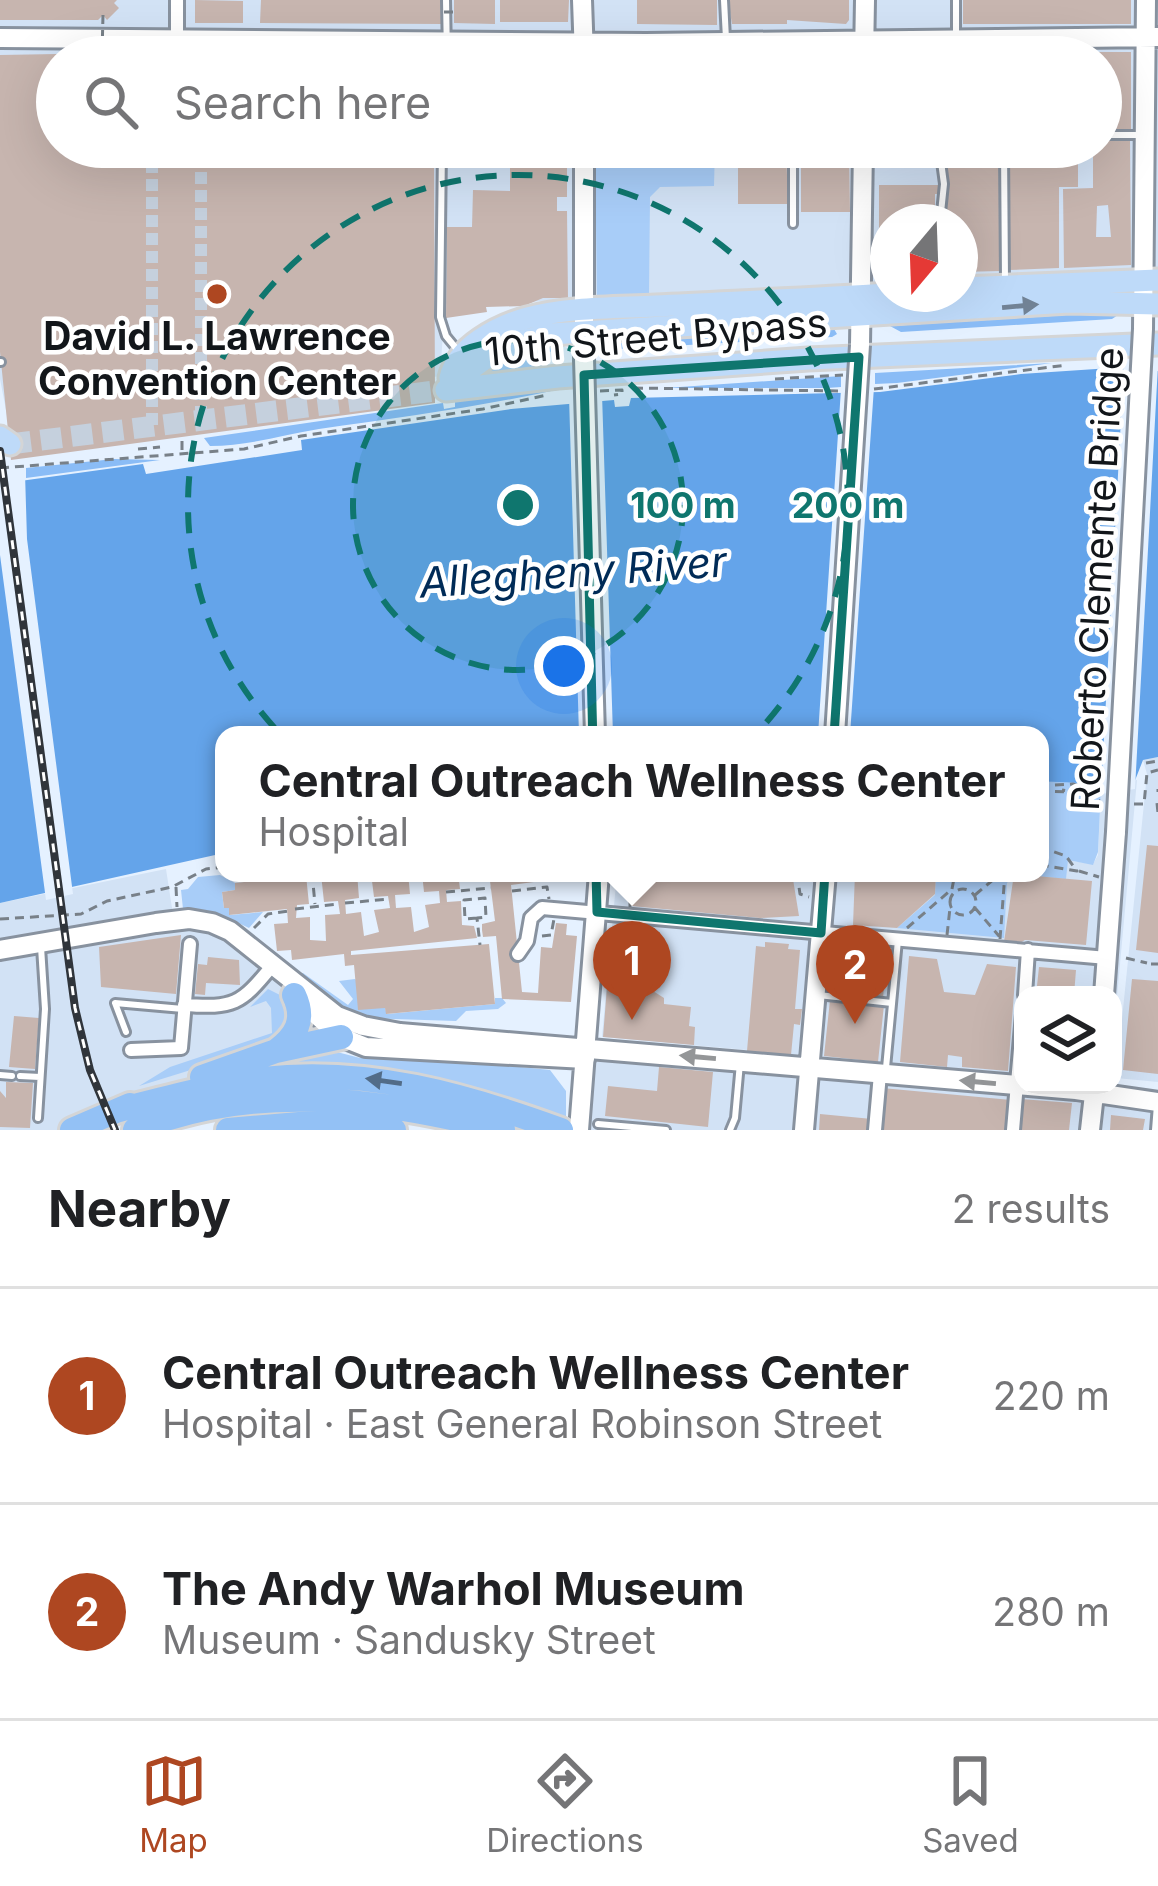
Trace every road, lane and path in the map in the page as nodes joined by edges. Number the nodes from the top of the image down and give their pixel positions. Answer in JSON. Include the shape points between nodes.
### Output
{"nodes":[{"id":1,"x":177,"y":0,"type":"edge"},
{"id":2,"x":446,"y":0,"type":"edge"},
{"id":3,"x":582,"y":0,"type":"edge"},
{"id":4,"x":724,"y":0,"type":"edge"},
{"id":5,"x":865,"y":0,"type":"edge"},
{"id":6,"x":956,"y":0,"type":"edge"},
{"id":7,"x":1146,"y":0,"type":"edge"},
{"id":8,"x":444,"y":12,"type":"dead end"},
{"id":9,"x":454,"y":12,"type":"dead end"},
{"id":10,"x":103,"y":15,"type":"dead end"},
{"id":11,"x":102,"y":36,"type":"edge"},
{"id":12,"x":177,"y":36,"type":"edge"},
{"id":13,"x":447,"y":36,"type":"edge"},
{"id":14,"x":583,"y":36,"type":"edge"},
{"id":15,"x":727,"y":36,"type":"edge"},
{"id":16,"x":864,"y":36,"type":"edge"},
{"id":17,"x":956,"y":36,"type":"edge"},
{"id":18,"x":1152,"y":37,"type":"edge"},
{"id":19,"x":0,"y":38,"type":"edge"},
{"id":20,"x":1122,"y":38,"type":"edge"},
{"id":21,"x":36,"y":40,"type":"edge"},
{"id":22,"x":1122,"y":135,"type":"edge"},
{"id":23,"x":1146,"y":135,"type":"junction"},
{"id":24,"x":442,"y":168,"type":"edge"},
{"id":25,"x":584,"y":168,"type":"edge"},
{"id":26,"x":793,"y":168,"type":"edge"},
{"id":27,"x":863,"y":168,"type":"edge"},
{"id":28,"x":942,"y":168,"type":"edge"},
{"id":29,"x":1004,"y":168,"type":"edge"},
{"id":30,"x":942,"y":204,"type":"edge"},
{"id":31,"x":793,"y":224,"type":"dead end"},
{"id":32,"x":1005,"y":285,"type":"junction"},
{"id":33,"x":978,"y":287,"type":"edge"},
{"id":34,"x":1151,"y":292,"type":"edge"},
{"id":35,"x":870,"y":302,"type":"edge"},
{"id":36,"x":861,"y":306,"type":"junction"},
{"id":37,"x":584,"y":320,"type":"junction"},
{"id":38,"x":1150,"y":337,"type":"edge"},
{"id":39,"x":462,"y":355,"type":"junction"},
{"id":40,"x":441,"y":391,"type":"junction"},
{"id":41,"x":600,"y":391,"type":"dead end"},
{"id":42,"x":614,"y":394,"type":"dead end"},
{"id":43,"x":0,"y":436,"type":"edge"},
{"id":44,"x":297,"y":437,"type":"dead end"},
{"id":45,"x":182,"y":441,"type":"dead end"},
{"id":46,"x":299,"y":445,"type":"dead end"},
{"id":47,"x":267,"y":446,"type":"dead end"},
{"id":48,"x":0,"y":447,"type":"edge"},
{"id":49,"x":160,"y":447,"type":"dead end"},
{"id":50,"x":259,"y":447,"type":"dead end"},
{"id":51,"x":252,"y":448,"type":"dead end"},
{"id":52,"x":137,"y":449,"type":"dead end"},
{"id":53,"x":244,"y":449,"type":"dead end"},
{"id":54,"x":237,"y":450,"type":"dead end"},
{"id":55,"x":182,"y":454,"type":"dead end"},
{"id":56,"x":268,"y":454,"type":"dead end"},
{"id":57,"x":246,"y":457,"type":"dead end"},
{"id":58,"x":238,"y":458,"type":"dead end"},
{"id":59,"x":596,"y":726,"type":"edge"},
{"id":60,"x":836,"y":726,"type":"edge"},
{"id":61,"x":1158,"y":761,"type":"edge"},
{"id":62,"x":1146,"y":764,"type":"dead end"},
{"id":63,"x":1049,"y":785,"type":"edge"},
{"id":64,"x":1056,"y":790,"type":"dead end"},
{"id":65,"x":1158,"y":791,"type":"edge"},
{"id":66,"x":1157,"y":802,"type":"edge"},
{"id":67,"x":1158,"y":813,"type":"edge"},
{"id":68,"x":1049,"y":850,"type":"edge"},
{"id":69,"x":1049,"y":867,"type":"edge"},
{"id":70,"x":215,"y":868,"type":"edge"},
{"id":71,"x":1078,"y":871,"type":"junction"},
{"id":72,"x":1114,"y":879,"type":"junction"},
{"id":73,"x":313,"y":882,"type":"edge"},
{"id":74,"x":599,"y":882,"type":"edge"},
{"id":75,"x":798,"y":882,"type":"edge"},
{"id":76,"x":825,"y":882,"type":"edge"},
{"id":77,"x":953,"y":882,"type":"edge"},
{"id":78,"x":992,"y":882,"type":"edge"},
{"id":79,"x":1003,"y":882,"type":"edge"},
{"id":80,"x":175,"y":885,"type":"junction"},
{"id":81,"x":491,"y":888,"type":"dead end"},
{"id":82,"x":952,"y":889,"type":"junction"},
{"id":83,"x":630,"y":890,"type":"dead end"},
{"id":84,"x":446,"y":892,"type":"dead end"},
{"id":85,"x":974,"y":896,"type":"junction"},
{"id":86,"x":811,"y":897,"type":"dead end"},
{"id":87,"x":389,"y":899,"type":"dead end"},
{"id":88,"x":950,"y":901,"type":"junction"},
{"id":89,"x":315,"y":906,"type":"junction"},
{"id":90,"x":630,"y":908,"type":"dead end"},
{"id":91,"x":975,"y":908,"type":"junction"},
{"id":92,"x":295,"y":909,"type":"dead end"},
{"id":93,"x":288,"y":911,"type":"dead end"},
{"id":94,"x":597,"y":911,"type":"junction"},
{"id":95,"x":556,"y":917,"type":"dead end"},
{"id":96,"x":477,"y":918,"type":"junction"},
{"id":97,"x":0,"y":919,"type":"edge"},
{"id":98,"x":179,"y":920,"type":"junction"},
{"id":99,"x":251,"y":932,"type":"dead end"},
{"id":100,"x":821,"y":932,"type":"junction"},
{"id":101,"x":899,"y":936,"type":"junction"},
{"id":102,"x":947,"y":936,"type":"dead end"},
{"id":103,"x":535,"y":937,"type":"dead end"},
{"id":104,"x":41,"y":944,"type":"junction"},
{"id":105,"x":190,"y":944,"type":"dead end"},
{"id":106,"x":480,"y":945,"type":"dead end"},
{"id":107,"x":0,"y":950,"type":"edge"},
{"id":108,"x":1028,"y":950,"type":"junction"},
{"id":109,"x":518,"y":954,"type":"dead end"},
{"id":110,"x":1117,"y":958,"type":"junction"},
{"id":111,"x":1158,"y":964,"type":"edge"},
{"id":112,"x":272,"y":966,"type":"junction"},
{"id":113,"x":1025,"y":986,"type":"edge"},
{"id":114,"x":1107,"y":986,"type":"edge"},
{"id":115,"x":294,"y":995,"type":"junction"},
{"id":116,"x":815,"y":995,"type":"junction"},
{"id":117,"x":892,"y":1003,"type":"junction"},
{"id":118,"x":183,"y":1007,"type":"junction"},
{"id":119,"x":126,"y":1032,"type":"dead end"},
{"id":120,"x":400,"y":1033,"type":"junction"},
{"id":121,"x":341,"y":1037,"type":"junction"},
{"id":122,"x":131,"y":1050,"type":"dead end"},
{"id":123,"x":276,"y":1051,"type":"junction"},
{"id":124,"x":586,"y":1053,"type":"junction"},
{"id":125,"x":537,"y":1056,"type":"junction"},
{"id":126,"x":740,"y":1061,"type":"junction"},
{"id":127,"x":810,"y":1067,"type":"junction"},
{"id":128,"x":882,"y":1074,"type":"junction"},
{"id":129,"x":0,"y":1075,"type":"edge"},
{"id":130,"x":40,"y":1077,"type":"junction"},
{"id":131,"x":1014,"y":1085,"type":"edge"},
{"id":132,"x":1016,"y":1094,"type":"edge"},
{"id":133,"x":1094,"y":1094,"type":"edge"},
{"id":134,"x":1115,"y":1094,"type":"edge"},
{"id":135,"x":581,"y":1101,"type":"junction"},
{"id":136,"x":1158,"y":1102,"type":"edge"},
{"id":137,"x":38,"y":1118,"type":"dead end"},
{"id":138,"x":500,"y":1119,"type":"edge"},
{"id":139,"x":127,"y":1120,"type":"edge"},
{"id":140,"x":589,"y":1127,"type":"edge"},
{"id":141,"x":72,"y":1130,"type":"edge"},
{"id":142,"x":228,"y":1130,"type":"edge"},
{"id":143,"x":394,"y":1130,"type":"edge"},
{"id":144,"x":562,"y":1130,"type":"edge"},
{"id":145,"x":666,"y":1130,"type":"edge"},
{"id":146,"x":730,"y":1130,"type":"edge"},
{"id":147,"x":804,"y":1130,"type":"edge"},
{"id":148,"x":875,"y":1130,"type":"edge"},
{"id":149,"x":1013,"y":1130,"type":"edge"},
{"id":150,"x":1090,"y":1130,"type":"edge"},
{"id":151,"x":1155,"y":1130,"type":"edge"}],
"edges":[{"from":1,"to":12,"type":"street"},
{"from":2,"to":13,"type":"lane"},
{"from":3,"to":14,"type":"street"},
{"from":4,"to":15,"type":"lane"},
{"from":5,"to":16,"type":"street"},
{"from":6,"to":17,"type":"lane"},
{"from":7,"to":18,"type":"street","name":"Roberto Clemente Bridge"},
{"from":8,"to":9,"type":"path","bridge":true},
{"from":10,"to":11,"type":"path","bridge":true},
{"from":18,"to":20,"type":"street"},
{"from":18,"to":23,"type":"street","name":"Roberto Clemente Bridge"},
{"from":19,"to":21,"type":"street"},
{"from":22,"to":23,"type":"lane"},
{"from":23,"to":34,"type":"street","name":"Roberto Clemente Bridge"},
{"from":24,"to":39,"type":"lane","via":[[440,317]]},
{"from":25,"to":37,"type":"street"},
{"from":26,"to":31,"type":"lane"},
{"from":27,"to":36,"type":"street"},
{"from":28,"to":30,"type":"lane"},
{"from":29,"to":32,"type":"lane"},
{"from":32,"to":33,"type":"main road"},
{"from":32,"to":34,"type":"main road"},
{"from":36,"to":34,"type":"main road","one_way":true,"via":[[1069,302]]},
{"from":34,"to":38,"type":"street","name":"Roberto Clemente Bridge"},
{"from":35,"to":36,"type":"main road"},
{"from":36,"to":37,"type":"main road"},
{"from":36,"to":60,"type":"street","bridge":true},
{"from":37,"to":39,"type":"main road","via":[[510,323]]},
{"from":37,"to":40,"type":"main road","via":[[514,342]]},
{"from":37,"to":59,"type":"street","bridge":true},
{"from":38,"to":40,"type":"main road","name":"10th Street Bypass"},
{"from":38,"to":72,"type":"street","name":"Roberto Clemente Bridge","bridge":true},
{"from":39,"to":40,"type":"main road"},
{"from":41,"to":42,"type":"path","via":[[622,390]]},
{"from":43,"to":48,"type":"main road","via":[[10,444]]},
{"from":44,"to":46,"type":"path"},
{"from":45,"to":55,"type":"path"},
{"from":47,"to":56,"type":"path"},
{"from":49,"to":52,"type":"path"},
{"from":50,"to":51,"type":"path","via":[[257,455]]},
{"from":53,"to":57,"type":"path"},
{"from":54,"to":58,"type":"path"},
{"from":61,"to":62,"type":"path"},
{"from":63,"to":64,"type":"path","via":[[1095,791]]},
{"from":65,"to":66,"type":"path"},
{"from":66,"to":67,"type":"path"},
{"from":68,"to":71,"type":"path"},
{"from":69,"to":71,"type":"path"},
{"from":70,"to":80,"type":"path"},
{"from":71,"to":72,"type":"path"},
{"from":72,"to":110,"type":"street","name":"Roberto Clemente Bridge"},
{"from":73,"to":89,"type":"path"},
{"from":74,"to":94,"type":"street"},
{"from":75,"to":86,"type":"path","via":[[800,894]]},
{"from":76,"to":100,"type":"street"},
{"from":77,"to":82,"type":"path"},
{"from":78,"to":85,"type":"path"},
{"from":79,"to":91,"type":"path","via":[[1000,939]]},
{"from":80,"to":97,"type":"path","via":[[81,914]]},
{"from":80,"to":98,"type":"path"},
{"from":81,"to":84,"type":"path"},
{"from":82,"to":88,"type":"path"},
{"from":82,"to":101,"type":"path"},
{"from":83,"to":90,"type":"path"},
{"from":85,"to":88,"type":"path","via":[[959,890]]},
{"from":85,"to":91,"type":"path"},
{"from":87,"to":89,"type":"path"},
{"from":88,"to":91,"type":"path","via":[[961,915]]},
{"from":88,"to":102,"type":"path"},
{"from":89,"to":92,"type":"path"},
{"from":93,"to":99,"type":"path","via":[[268,914]]},
{"from":94,"to":100,"type":"street"},
{"from":94,"to":109,"type":"street","via":[[535,910]]},
{"from":94,"to":124,"type":"street"},
{"from":95,"to":103,"type":"path","via":[[550,935]]},
{"from":96,"to":96,"type":"path","via":[[466,919],[464,899],[485,898],[486,917]]},
{"from":96,"to":106,"type":"path"},
{"from":98,"to":104,"type":"street"},
{"from":98,"to":112,"type":"street","via":[[230,931]]},
{"from":100,"to":101,"type":"street"},
{"from":100,"to":116,"type":"street"},
{"from":101,"to":108,"type":"street"},
{"from":101,"to":117,"type":"lane"},
{"from":104,"to":107,"type":"street"},
{"from":104,"to":130,"type":"lane"},
{"from":105,"to":118,"type":"street"},
{"from":108,"to":110,"type":"street"},
{"from":108,"to":113,"type":"street"},
{"from":110,"to":111,"type":"path"},
{"from":110,"to":114,"type":"street","name":"Roberto Clemente Bridge"},
{"from":112,"to":115,"type":"street"},
{"from":112,"to":118,"type":"street","via":[[239,1002]]},
{"from":112,"to":120,"type":"street","via":[[337,1016]]},
{"from":115,"to":121,"type":"street"},
{"from":115,"to":123,"type":"highway","via":[[297,1030]]},
{"from":116,"to":117,"type":"lane"},
{"from":116,"to":127,"type":"street"},
{"from":117,"to":128,"type":"lane"},
{"from":118,"to":119,"type":"lane","via":[[115,1003]]},
{"from":118,"to":122,"type":"street","via":[[181,1048]]},
{"from":120,"to":121,"type":"street"},
{"from":120,"to":124,"type":"street"},
{"from":121,"to":123,"type":"highway"},
{"from":121,"to":125,"type":"street","via":[[366,1047]]},
{"from":123,"to":139,"type":"highway"},
{"from":124,"to":125,"type":"street"},
{"from":126,"to":124,"type":"street","one_way":true},
{"from":124,"to":135,"type":"street"},
{"from":125,"to":135,"type":"street","via":[[568,1070]]},
{"from":126,"to":127,"type":"street"},
{"from":126,"to":146,"type":"lane"},
{"from":127,"to":128,"type":"street"},
{"from":127,"to":147,"type":"street"},
{"from":131,"to":128,"type":"street","one_way":true},
{"from":128,"to":148,"type":"street"},
{"from":129,"to":130,"type":"lane"},
{"from":130,"to":137,"type":"lane"},
{"from":132,"to":149,"type":"street"},
{"from":133,"to":150,"type":"street"},
{"from":134,"to":136,"type":"street"},
{"from":135,"to":140,"type":"street"},
{"from":136,"to":151,"type":"lane"},
{"from":138,"to":139,"type":"highway","via":[[406,1084],[303,1076],[224,1085]]},
{"from":138,"to":144,"type":"highway"},
{"from":139,"to":141,"type":"highway"},
{"from":140,"to":145,"type":"lane"},
{"from":142,"to":143,"type":"highway","via":[[323,1122]]}]}
